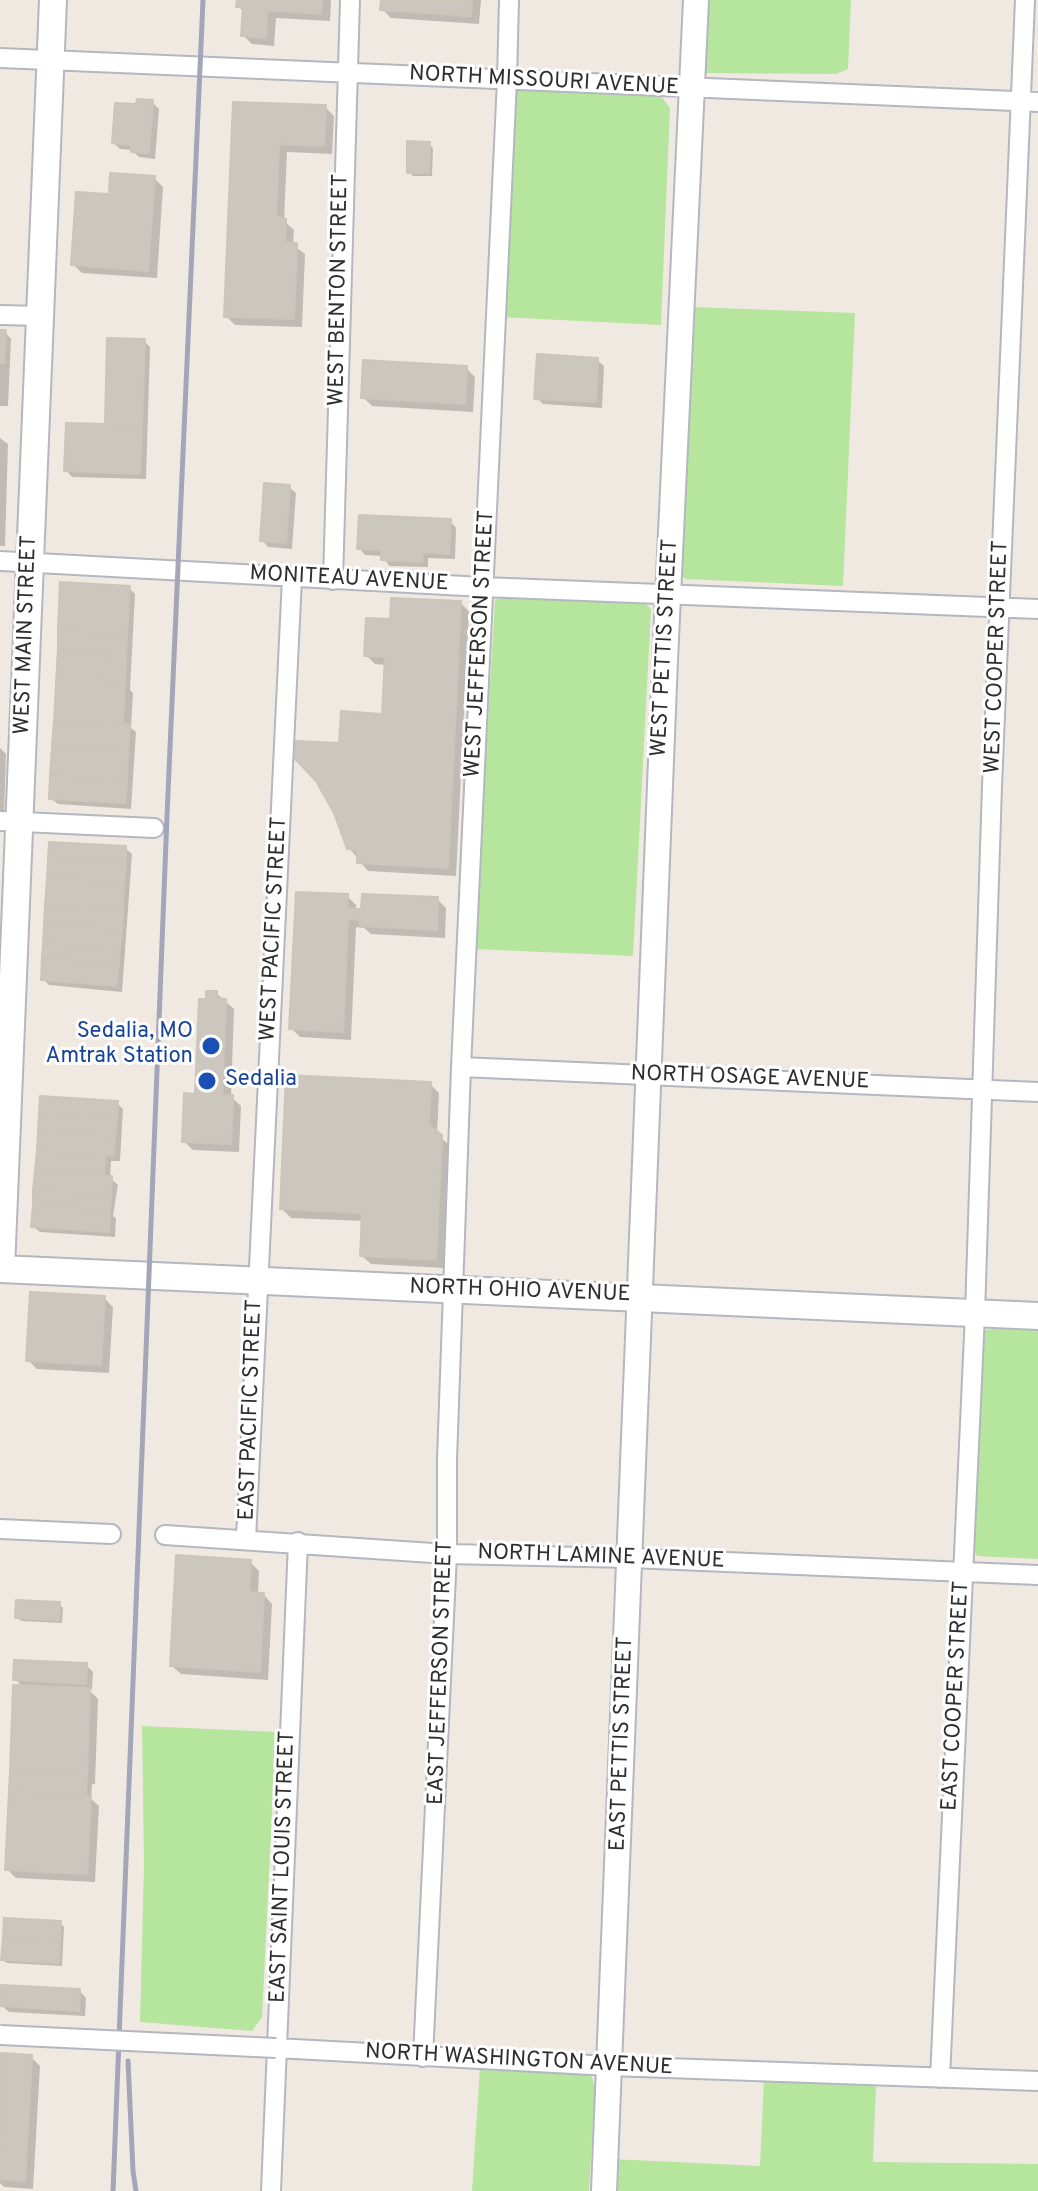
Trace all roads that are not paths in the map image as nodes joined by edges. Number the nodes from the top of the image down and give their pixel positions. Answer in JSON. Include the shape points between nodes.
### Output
{"nodes":[{"id":1,"x":53,"y":0,"type":"edge"},
{"id":2,"x":350,"y":0,"type":"edge"},
{"id":3,"x":509,"y":0,"type":"edge"},
{"id":4,"x":696,"y":0,"type":"edge"},
{"id":5,"x":1025,"y":0,"type":"edge"},
{"id":6,"x":0,"y":58,"type":"edge"},
{"id":7,"x":51,"y":60,"type":"junction"},
{"id":8,"x":346,"y":73,"type":"junction"},
{"id":9,"x":507,"y":80,"type":"junction"},
{"id":10,"x":693,"y":88,"type":"junction"},
{"id":11,"x":1029,"y":102,"type":"edge"},
{"id":12,"x":0,"y":315,"type":"edge"},
{"id":13,"x":40,"y":316,"type":"junction"},
{"id":14,"x":0,"y":561,"type":"edge"},
{"id":15,"x":29,"y":562,"type":"junction"},
{"id":16,"x":292,"y":578,"type":"junction"},
{"id":17,"x":333,"y":580,"type":"junction"},
{"id":18,"x":483,"y":587,"type":"junction"},
{"id":19,"x":668,"y":593,"type":"junction"},
{"id":20,"x":999,"y":607,"type":"junction"},
{"id":21,"x":1038,"y":609,"type":"edge"},
{"id":22,"x":10,"y":821,"type":"edge"},
{"id":23,"x":154,"y":828,"type":"dead end"},
{"id":24,"x":5,"y":1051,"type":"edge"},
{"id":25,"x":461,"y":1067,"type":"junction"},
{"id":26,"x":648,"y":1075,"type":"junction"},
{"id":27,"x":982,"y":1089,"type":"junction"},
{"id":28,"x":1038,"y":1092,"type":"edge"},
{"id":29,"x":0,"y":1269,"type":"edge"},
{"id":30,"x":258,"y":1280,"type":"junction"},
{"id":31,"x":0,"y":1289,"type":"edge"},
{"id":32,"x":453,"y":1289,"type":"junction"},
{"id":33,"x":640,"y":1297,"type":"junction"},
{"id":34,"x":975,"y":1314,"type":"junction"},
{"id":35,"x":1038,"y":1316,"type":"edge"},
{"id":36,"x":0,"y":1529,"type":"edge"},
{"id":37,"x":111,"y":1534,"type":"dead end"},
{"id":38,"x":165,"y":1535,"type":"dead end"},
{"id":39,"x":246,"y":1539,"type":"junction"},
{"id":40,"x":298,"y":1542,"type":"junction"},
{"id":41,"x":447,"y":1554,"type":"junction"},
{"id":42,"x":630,"y":1558,"type":"junction"},
{"id":43,"x":963,"y":1572,"type":"junction"},
{"id":44,"x":1038,"y":1575,"type":"edge"},
{"id":45,"x":0,"y":2035,"type":"edge"},
{"id":46,"x":276,"y":2048,"type":"junction"},
{"id":47,"x":423,"y":2057,"type":"junction"},
{"id":48,"x":610,"y":2066,"type":"junction"},
{"id":49,"x":940,"y":2078,"type":"junction"},
{"id":50,"x":1038,"y":2081,"type":"edge"},
{"id":51,"x":271,"y":2191,"type":"edge"},
{"id":52,"x":604,"y":2191,"type":"edge"}],
"edges":[{"from":1,"to":7,"type":"main road","name":"WEST MAIN STREET"},
{"from":2,"to":8,"type":"street","name":"WEST BENTON STREET"},
{"from":3,"to":9,"type":"street","name":"WEST JEFFERSON STREET"},
{"from":4,"to":10,"type":"street","name":"WEST PETTIS STREET"},
{"from":5,"to":11,"type":"street","name":"WEST COOPER STREET"},
{"from":6,"to":7,"type":"street","name":"NORTH MISSOURI AVENUE"},
{"from":7,"to":8,"type":"street","name":"NORTH MISSOURI AVENUE"},
{"from":7,"to":13,"type":"main road","name":"WEST MAIN STREET"},
{"from":8,"to":9,"type":"street","name":"NORTH MISSOURI AVENUE"},
{"from":8,"to":17,"type":"street","name":"WEST BENTON STREET"},
{"from":9,"to":10,"type":"street","name":"NORTH MISSOURI AVENUE"},
{"from":9,"to":18,"type":"street","name":"WEST JEFFERSON STREET"},
{"from":10,"to":11,"type":"street","name":"NORTH MISSOURI AVENUE"},
{"from":10,"to":19,"type":"street","name":"WEST PETTIS STREET"},
{"from":11,"to":20,"type":"street","name":"WEST COOPER STREET"},
{"from":12,"to":13,"type":"street"},
{"from":13,"to":15,"type":"main road","name":"WEST MAIN STREET"},
{"from":14,"to":15,"type":"street","name":"MONITEAU AVENUE"},
{"from":15,"to":16,"type":"street","name":"MONITEAU AVENUE"},
{"from":15,"to":22,"type":"main road","name":"WEST MAIN STREET"},
{"from":16,"to":17,"type":"street","name":"MONITEAU AVENUE"},
{"from":16,"to":30,"type":"street","name":"WEST PACIFIC STREET"},
{"from":17,"to":18,"type":"street","name":"MONITEAU AVENUE"},
{"from":18,"to":19,"type":"street","name":"MONITEAU AVENUE"},
{"from":18,"to":25,"type":"street","name":"WEST JEFFERSON STREET"},
{"from":19,"to":20,"type":"street","name":"MONITEAU AVENUE"},
{"from":19,"to":26,"type":"street","name":"WEST PETTIS STREET"},
{"from":20,"to":21,"type":"street","name":"MONITEAU AVENUE"},
{"from":20,"to":27,"type":"street","name":"WEST COOPER STREET"},
{"from":22,"to":23,"type":"street"},
{"from":22,"to":24,"type":"main road","name":"WEST MAIN STREET"},
{"from":24,"to":29,"type":"main road","name":"WEST MAIN STREET"},
{"from":25,"to":26,"type":"street","name":"NORTH OSAGE AVENUE"},
{"from":25,"to":32,"type":"street","name":"WEST JEFFERSON STREET"},
{"from":26,"to":27,"type":"street","name":"NORTH OSAGE AVENUE"},
{"from":26,"to":33,"type":"street","name":"WEST PETTIS STREET"},
{"from":27,"to":28,"type":"street","name":"NORTH OSAGE AVENUE"},
{"from":27,"to":34,"type":"street","name":"WEST COOPER STREET"},
{"from":29,"to":30,"type":"main road","name":"NORTH OHIO AVENUE"},
{"from":29,"to":31,"type":"street"},
{"from":30,"to":32,"type":"main road","name":"NORTH OHIO AVENUE"},
{"from":30,"to":39,"type":"street","name":"EAST PACIFIC STREET"},
{"from":32,"to":33,"type":"main road","name":"NORTH OHIO AVENUE"},
{"from":32,"to":41,"type":"street","name":"EAST JEFFERSON STREET"},
{"from":33,"to":34,"type":"main road","name":"NORTH OHIO AVENUE"},
{"from":33,"to":42,"type":"street","name":"EAST PETTIS STREET"},
{"from":34,"to":35,"type":"main road","name":"NORTH OHIO AVENUE"},
{"from":34,"to":43,"type":"street","name":"EAST COOPER STREET"},
{"from":36,"to":37,"type":"street"},
{"from":38,"to":39,"type":"street","name":"NORTH LAMINE AVENUE"},
{"from":39,"to":40,"type":"street","name":"NORTH LAMINE AVENUE"},
{"from":40,"to":41,"type":"street","name":"NORTH LAMINE AVENUE"},
{"from":40,"to":46,"type":"street","name":"EAST SAINT LOUIS STREET"},
{"from":41,"to":42,"type":"street","name":"NORTH LAMINE AVENUE"},
{"from":41,"to":47,"type":"street","name":"EAST JEFFERSON STREET"},
{"from":42,"to":43,"type":"street","name":"NORTH LAMINE AVENUE"},
{"from":42,"to":48,"type":"street","name":"EAST PETTIS STREET"},
{"from":43,"to":44,"type":"street","name":"NORTH LAMINE AVENUE"},
{"from":43,"to":49,"type":"street","name":"EAST COOPER STREET"},
{"from":45,"to":46,"type":"street","name":"NORTH WASHINGTON AVENUE","bridge":true},
{"from":46,"to":47,"type":"street","name":"NORTH WASHINGTON AVENUE"},
{"from":46,"to":51,"type":"street","name":"EAST SAINT LOUIS STREET"},
{"from":47,"to":48,"type":"street","name":"NORTH WASHINGTON AVENUE"},
{"from":48,"to":49,"type":"street","name":"NORTH WASHINGTON AVENUE"},
{"from":48,"to":52,"type":"street","name":"EAST PETTIS STREET"},
{"from":49,"to":50,"type":"street","name":"NORTH WASHINGTON AVENUE"}]}
